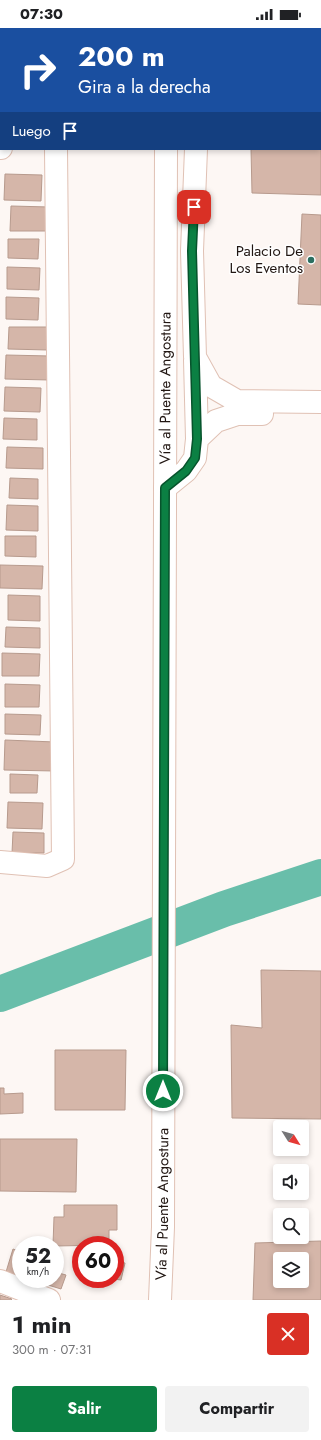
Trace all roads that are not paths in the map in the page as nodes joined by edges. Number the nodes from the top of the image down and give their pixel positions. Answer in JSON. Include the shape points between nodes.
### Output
{"nodes":[{"id":1,"x":56,"y":150,"type":"edge"},
{"id":2,"x":166,"y":150,"type":"edge"},
{"id":3,"x":196,"y":150,"type":"edge"},
{"id":4,"x":195,"y":357,"type":"junction"},
{"id":5,"x":321,"y":402,"type":"edge"},
{"id":6,"x":321,"y":415,"type":"edge"},
{"id":7,"x":197,"y":439,"type":"junction"},
{"id":8,"x":165,"y":488,"type":"junction"},
{"id":9,"x":0,"y":862,"type":"edge"},
{"id":10,"x":0,"y":1281,"type":"edge"},
{"id":11,"x":48,"y":1300,"type":"edge"},
{"id":12,"x":160,"y":1300,"type":"edge"}],
"edges":[{"from":1,"to":9,"type":"main road","via":[[63,858],[47,866]]},
{"from":2,"to":8,"type":"main road","name":"Vía al Puente Angostura"},
{"from":3,"to":4,"type":"main road","via":[[192,251]]},
{"from":4,"to":5,"type":"main road","via":[[211,386],[237,401]]},
{"from":4,"to":7,"type":"main road"},
{"from":6,"to":7,"type":"main road","via":[[237,414],[216,421]]},
{"from":7,"to":8,"type":"main road","via":[[195,458],[186,471]]},
{"from":8,"to":12,"type":"main road","name":"Vía al Puente Angostura","via":[[163,1227]]},
{"from":10,"to":11,"type":"main road"}]}
